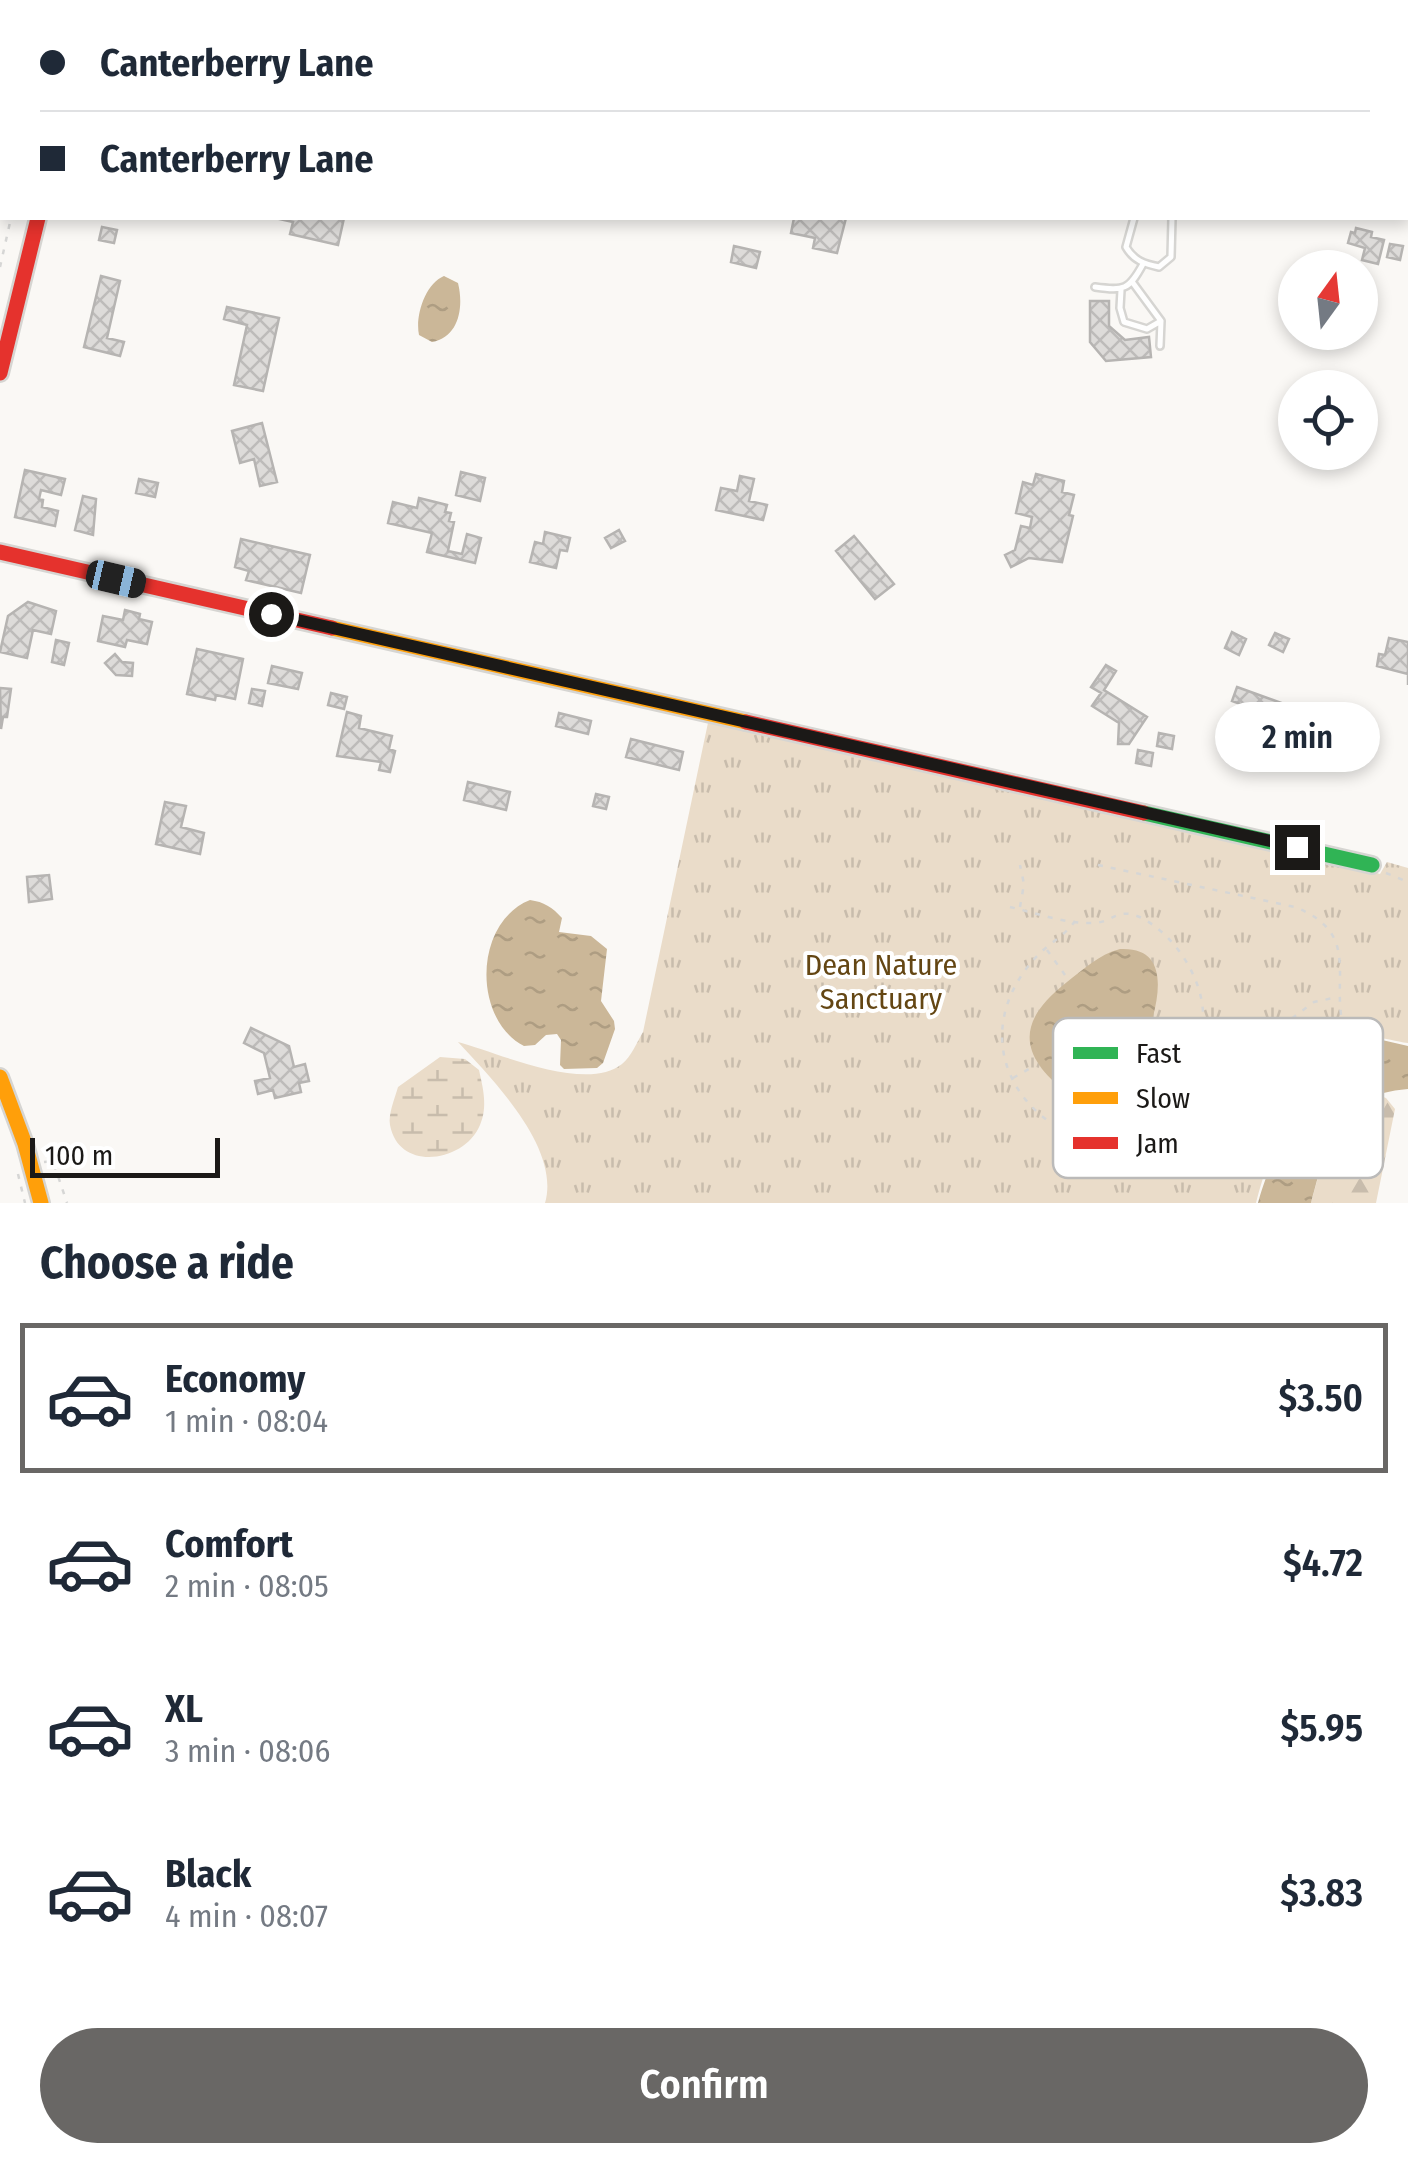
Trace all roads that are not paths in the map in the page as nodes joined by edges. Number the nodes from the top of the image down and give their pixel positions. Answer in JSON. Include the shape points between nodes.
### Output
{"nodes":[{"id":1,"x":38,"y":220,"type":"edge"},
{"id":2,"x":1133,"y":220,"type":"edge"},
{"id":3,"x":1172,"y":220,"type":"edge"},
{"id":4,"x":1143,"y":264,"type":"junction"},
{"id":5,"x":1133,"y":282,"type":"junction"},
{"id":6,"x":1095,"y":287,"type":"dead end"},
{"id":7,"x":1120,"y":290,"type":"junction"},
{"id":8,"x":1161,"y":320,"type":"junction"},
{"id":9,"x":1160,"y":346,"type":"dead end"},
{"id":10,"x":0,"y":373,"type":"edge"},
{"id":11,"x":0,"y":552,"type":"edge"},
{"id":12,"x":1372,"y":865,"type":"road end"},
{"id":13,"x":0,"y":1077,"type":"edge"},
{"id":14,"x":41,"y":1203,"type":"edge"}],
"edges":[{"from":1,"to":10,"type":"street"},
{"from":2,"to":4,"type":"lane","via":[[1126,247]]},
{"from":3,"to":4,"type":"lane","via":[[1171,257],[1160,267]]},
{"from":4,"to":5,"type":"lane"},
{"from":5,"to":7,"type":"lane"},
{"from":5,"to":8,"type":"lane"},
{"from":6,"to":7,"type":"lane"},
{"from":7,"to":8,"type":"lane","via":[[1124,322],[1147,330]]},
{"from":8,"to":9,"type":"lane"},
{"from":11,"to":12,"type":"street"},
{"from":13,"to":14,"type":"street"}]}
